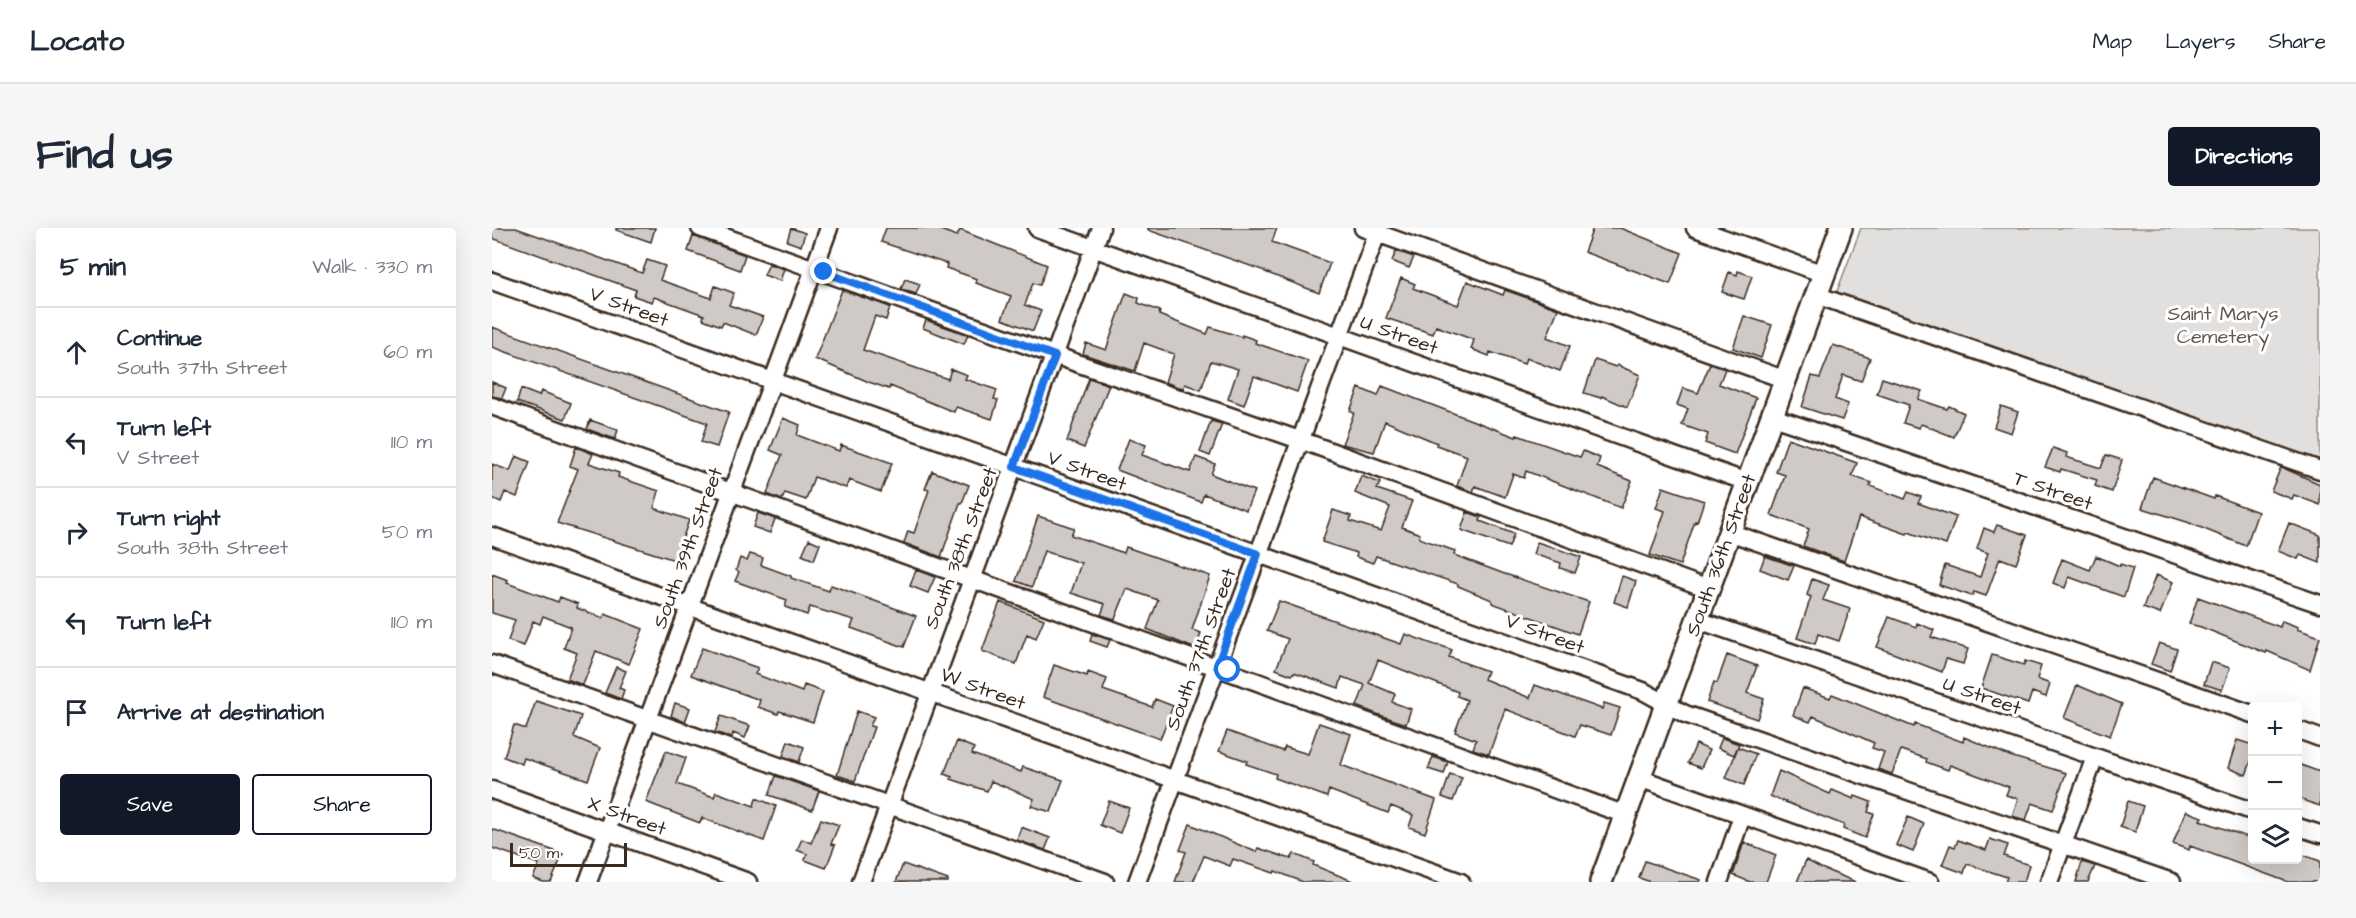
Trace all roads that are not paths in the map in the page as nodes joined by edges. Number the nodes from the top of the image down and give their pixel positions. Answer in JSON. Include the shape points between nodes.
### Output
{"nodes":[{"id":1,"x":700,"y":228,"type":"edge"},
{"id":2,"x":829,"y":228,"type":"edge"},
{"id":3,"x":1036,"y":228,"type":"edge"},
{"id":4,"x":1101,"y":228,"type":"edge"},
{"id":5,"x":1695,"y":228,"type":"edge"},
{"id":6,"x":1841,"y":228,"type":"edge"},
{"id":7,"x":1373,"y":230,"type":"edge"},
{"id":8,"x":1094,"y":249,"type":"junction"},
{"id":9,"x":814,"y":269,"type":"junction"},
{"id":10,"x":1824,"y":274,"type":"junction"},
{"id":11,"x":492,"y":280,"type":"edge"},
{"id":12,"x":1816,"y":295,"type":"junction"},
{"id":13,"x":1339,"y":336,"type":"junction"},
{"id":14,"x":1055,"y":356,"type":"junction"},
{"id":15,"x":1786,"y":380,"type":"junction"},
{"id":16,"x":772,"y":381,"type":"junction"},
{"id":17,"x":492,"y":406,"type":"edge"},
{"id":18,"x":1773,"y":417,"type":"junction"},
{"id":19,"x":1299,"y":440,"type":"junction"},
{"id":20,"x":1014,"y":467,"type":"junction"},
{"id":21,"x":2320,"y":470,"type":"edge"},
{"id":22,"x":1747,"y":482,"type":"junction"},
{"id":23,"x":730,"y":491,"type":"junction"},
{"id":24,"x":1729,"y":532,"type":"junction"},
{"id":25,"x":492,"y":536,"type":"edge"},
{"id":26,"x":1258,"y":554,"type":"junction"},
{"id":27,"x":972,"y":578,"type":"junction"},
{"id":28,"x":1709,"y":589,"type":"junction"},
{"id":29,"x":2320,"y":604,"type":"edge"},
{"id":30,"x":689,"y":607,"type":"junction"},
{"id":31,"x":1698,"y":620,"type":"junction"},
{"id":32,"x":492,"y":664,"type":"edge"},
{"id":33,"x":1217,"y":666,"type":"junction"},
{"id":34,"x":929,"y":692,"type":"junction"},
{"id":35,"x":1666,"y":704,"type":"junction"},
{"id":36,"x":2248,"y":712,"type":"edge"},
{"id":37,"x":648,"y":720,"type":"junction"},
{"id":38,"x":2302,"y":731,"type":"edge"},
{"id":39,"x":2320,"y":738,"type":"edge"},
{"id":40,"x":2095,"y":757,"type":"junction"},
{"id":41,"x":1640,"y":778,"type":"junction"},
{"id":42,"x":1175,"y":780,"type":"junction"},
{"id":43,"x":492,"y":790,"type":"edge"},
{"id":44,"x":888,"y":806,"type":"junction"},
{"id":45,"x":2250,"y":810,"type":"edge"},
{"id":46,"x":1626,"y":815,"type":"junction"},
{"id":47,"x":1742,"y":816,"type":"junction"},
{"id":48,"x":2302,"y":828,"type":"edge"},
{"id":49,"x":607,"y":831,"type":"junction"},
{"id":50,"x":2320,"y":834,"type":"edge"},
{"id":51,"x":2063,"y":843,"type":"junction"},
{"id":52,"x":588,"y":882,"type":"edge"},
{"id":53,"x":748,"y":882,"type":"edge"},
{"id":54,"x":861,"y":882,"type":"edge"},
{"id":55,"x":1105,"y":882,"type":"edge"},
{"id":56,"x":1137,"y":882,"type":"edge"},
{"id":57,"x":1461,"y":882,"type":"edge"},
{"id":58,"x":1601,"y":882,"type":"edge"},
{"id":59,"x":1719,"y":882,"type":"edge"},
{"id":60,"x":1930,"y":882,"type":"edge"},
{"id":61,"x":2049,"y":882,"type":"edge"},
{"id":62,"x":2172,"y":882,"type":"edge"}],
"edges":[{"from":1,"to":9,"type":"street"},
{"from":2,"to":9,"type":"street","name":"South 39th Street"},
{"from":3,"to":8,"type":"street","name":"U Street"},
{"from":4,"to":8,"type":"street","name":"South 38th Street"},
{"from":5,"to":10,"type":"street"},
{"from":6,"to":10,"type":"main road","name":"South 36th Street"},
{"from":7,"to":13,"type":"street","name":"South 37th Street"},
{"from":7,"to":15,"type":"street"},
{"from":8,"to":13,"type":"street","name":"U Street"},
{"from":8,"to":14,"type":"street","name":"South 38th Street"},
{"from":9,"to":14,"type":"street"},
{"from":9,"to":16,"type":"street","name":"South 39th Street"},
{"from":10,"to":12,"type":"main road","name":"South 36th Street"},
{"from":11,"to":16,"type":"street","name":"V Street"},
{"from":12,"to":15,"type":"main road","name":"South 36th Street"},
{"from":12,"to":21,"type":"street"},
{"from":13,"to":19,"type":"street","name":"South 37th Street"},
{"from":13,"to":22,"type":"street","name":"U Street"},
{"from":14,"to":19,"type":"street"},
{"from":14,"to":20,"type":"street","name":"South 38th Street"},
{"from":15,"to":18,"type":"main road","name":"South 36th Street"},
{"from":16,"to":20,"type":"street","name":"V Street"},
{"from":16,"to":23,"type":"street","name":"South 39th Street"},
{"from":17,"to":23,"type":"street"},
{"from":18,"to":22,"type":"main road","name":"South 36th Street"},
{"from":18,"to":29,"type":"street","name":"T Street"},
{"from":19,"to":26,"type":"street","name":"South 37th Street"},
{"from":19,"to":28,"type":"street"},
{"from":20,"to":26,"type":"street","name":"V Street"},
{"from":20,"to":27,"type":"street","name":"South 38th Street"},
{"from":22,"to":24,"type":"main road","name":"South 36th Street"},
{"from":23,"to":27,"type":"street"},
{"from":23,"to":30,"type":"street","name":"South 39th Street"},
{"from":24,"to":28,"type":"main road","name":"South 36th Street"},
{"from":24,"to":36,"type":"street"},
{"from":25,"to":30,"type":"street","name":"W Street"},
{"from":26,"to":33,"type":"street","name":"South 37th Street"},
{"from":26,"to":35,"type":"street","name":"V Street","via":[[1643,691]]},
{"from":27,"to":33,"type":"street"},
{"from":27,"to":34,"type":"street","name":"South 38th Street"},
{"from":28,"to":31,"type":"main road","name":"South 36th Street"},
{"from":30,"to":34,"type":"street","name":"W Street"},
{"from":30,"to":37,"type":"street","name":"South 39th Street"},
{"from":31,"to":35,"type":"main road","name":"South 36th Street"},
{"from":31,"to":40,"type":"street","name":"U Street"},
{"from":32,"to":37,"type":"street"},
{"from":33,"to":42,"type":"street","name":"South 37th Street"},
{"from":33,"to":46,"type":"street"},
{"from":34,"to":42,"type":"street","name":"W Street"},
{"from":34,"to":44,"type":"street","name":"South 38th Street"},
{"from":35,"to":41,"type":"main road","name":"South 36th Street"},
{"from":35,"to":51,"type":"street","name":"V Street","via":[[1685,714]]},
{"from":37,"to":44,"type":"street"},
{"from":37,"to":49,"type":"street","name":"South 39th Street"},
{"from":38,"to":39,"type":"street"},
{"from":40,"to":45,"type":"street","name":"U Street"},
{"from":40,"to":51,"type":"street"},
{"from":41,"to":46,"type":"main road","name":"South 36th Street"},
{"from":41,"to":47,"type":"street"},
{"from":42,"to":56,"type":"street","name":"South 37th Street"},
{"from":42,"to":57,"type":"street","name":"W Street"},
{"from":43,"to":49,"type":"street","name":"X Street"},
{"from":44,"to":54,"type":"street","name":"South 38th Street"},
{"from":44,"to":55,"type":"street"},
{"from":46,"to":58,"type":"main road","name":"South 36th Street"},
{"from":47,"to":59,"type":"street"},
{"from":47,"to":60,"type":"street"},
{"from":48,"to":50,"type":"street"},
{"from":49,"to":52,"type":"street","name":"South 39th Street"},
{"from":49,"to":53,"type":"street","name":"X Street"},
{"from":51,"to":61,"type":"street"},
{"from":51,"to":62,"type":"street","name":"V Street"}]}
